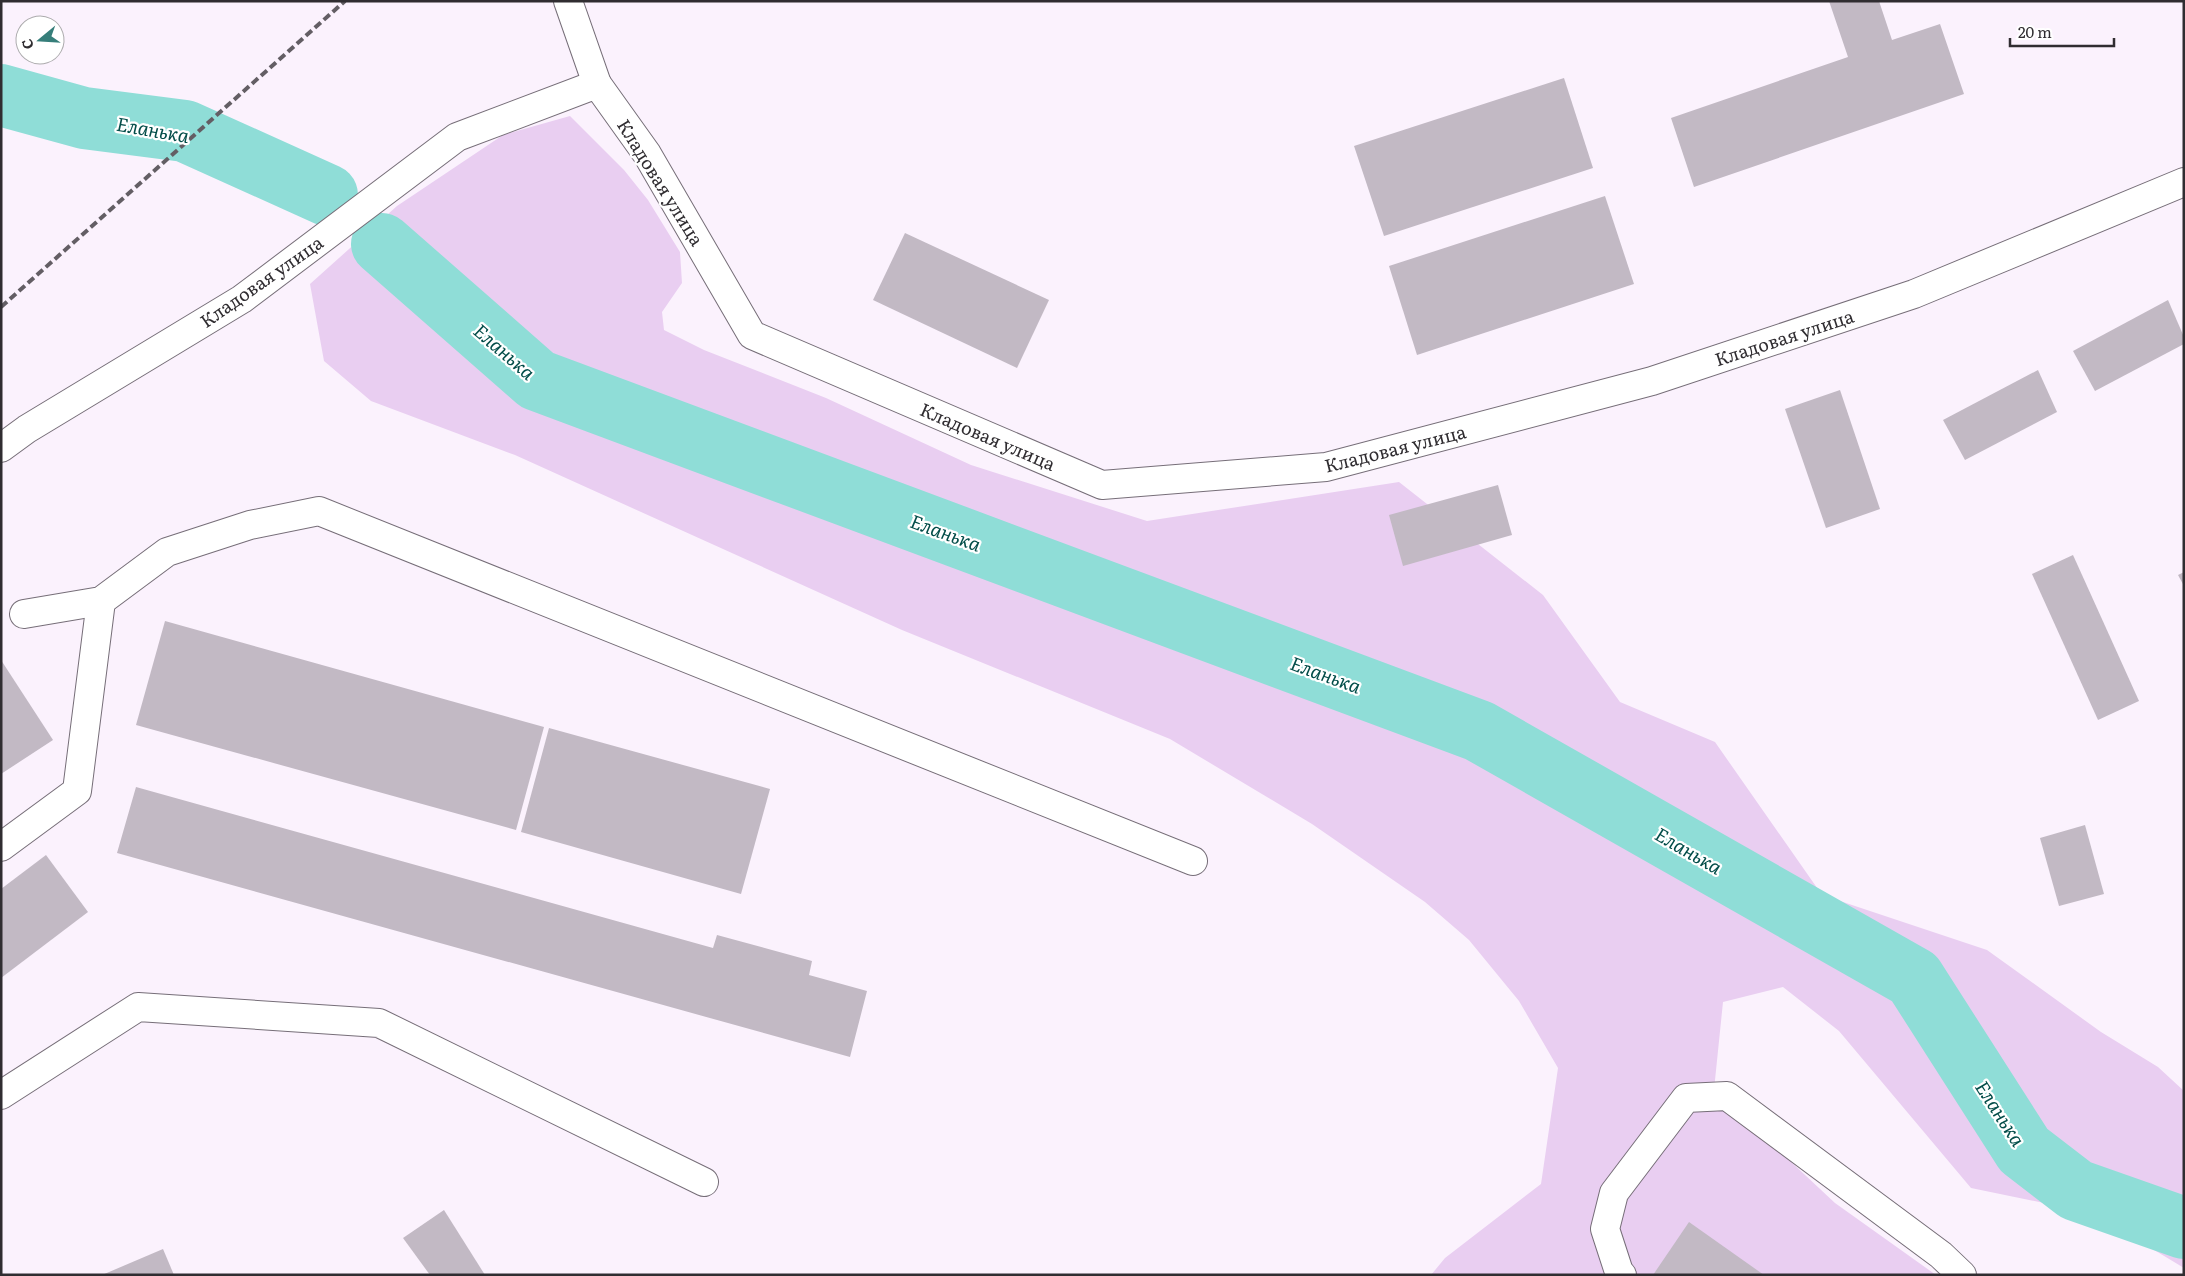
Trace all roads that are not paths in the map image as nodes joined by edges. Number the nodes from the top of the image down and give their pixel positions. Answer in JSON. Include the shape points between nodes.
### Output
{"nodes":[{"id":1,"x":568,"y":1,"type":"edge"},
{"id":2,"x":597,"y":84,"type":"junction"},
{"id":3,"x":2184,"y":182,"type":"edge"},
{"id":4,"x":1,"y":448,"type":"edge"},
{"id":5,"x":101,"y":601,"type":"junction"},
{"id":6,"x":24,"y":614,"type":"dead end"},
{"id":7,"x":1,"y":847,"type":"edge"},
{"id":8,"x":1193,"y":861,"type":"dead end"},
{"id":9,"x":1,"y":1095,"type":"edge"},
{"id":10,"x":704,"y":1182,"type":"dead end"},
{"id":11,"x":1622,"y":1275,"type":"edge"},
{"id":12,"x":1962,"y":1275,"type":"edge"}],
"edges":[{"from":1,"to":2,"type":"street"},
{"from":2,"to":3,"type":"street","name":"Кладовая улица","via":[[647,154],[752,335],[1102,485],[1326,468],[1652,381],[1914,294]]},
{"from":2,"to":4,"type":"street","name":"Кладовая улица","via":[[457,137],[242,298]]},
{"from":5,"to":6,"type":"street"},
{"from":5,"to":7,"type":"street","via":[[77,791]]},
{"from":5,"to":8,"type":"street","via":[[167,552],[250,525],[319,511]]},
{"from":9,"to":10,"type":"street","via":[[138,1007],[379,1024]]},
{"from":11,"to":12,"type":"street","via":[[1605,1229],[1614,1193],[1686,1098],[1727,1096],[1941,1255]]}]}
